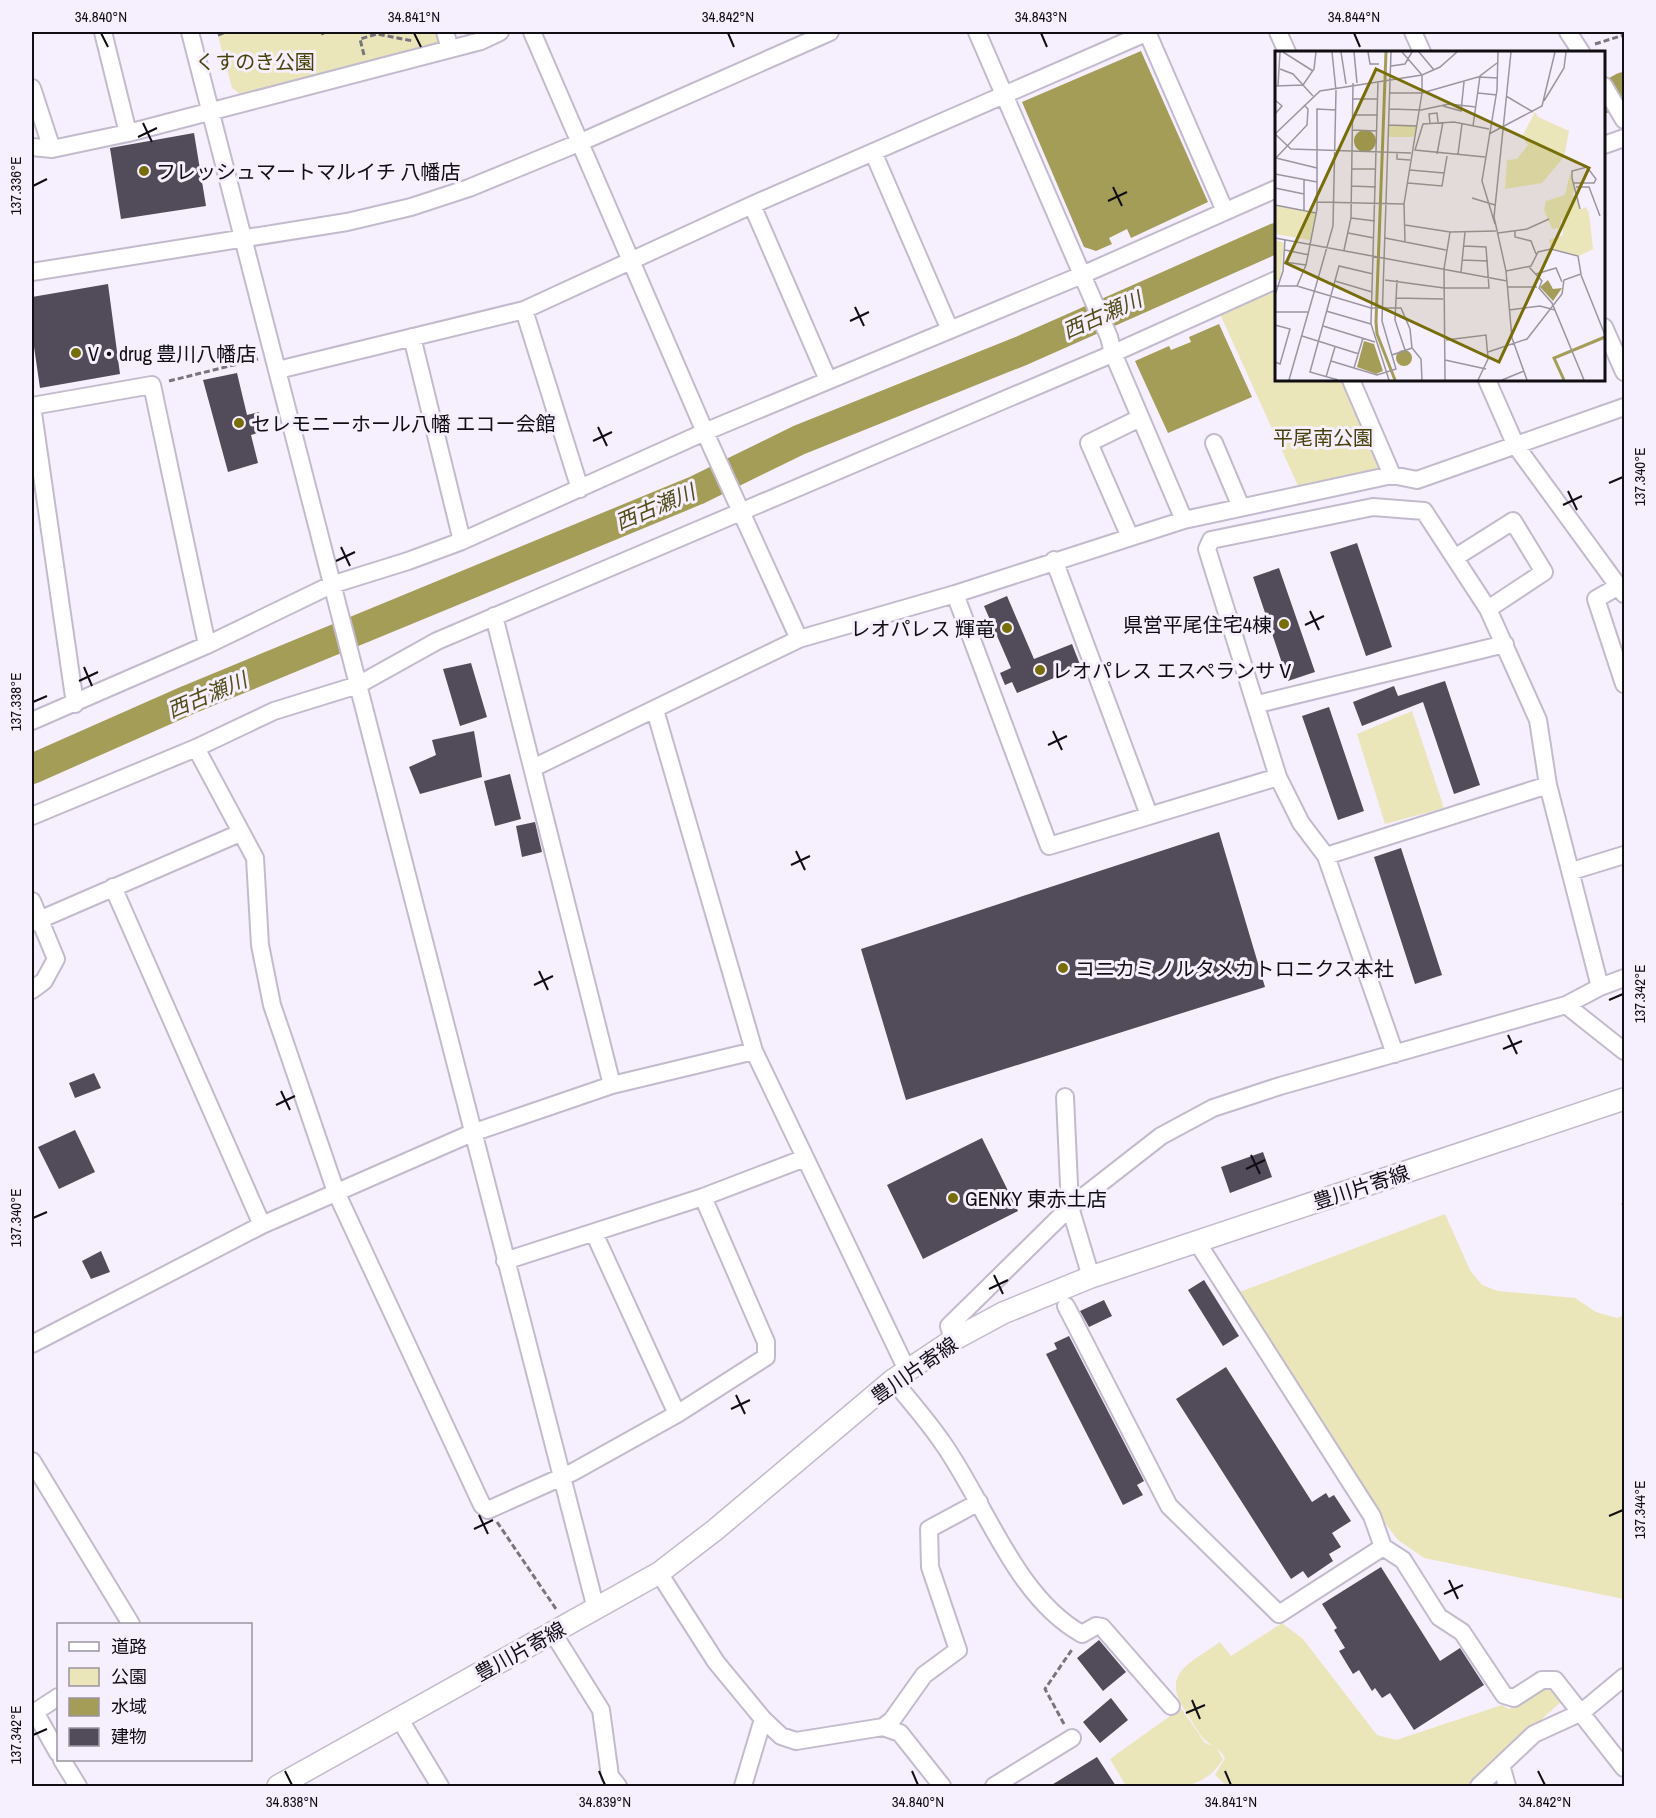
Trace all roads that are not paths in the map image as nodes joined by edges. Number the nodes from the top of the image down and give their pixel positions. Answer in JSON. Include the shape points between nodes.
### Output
{"nodes":[{"id":1,"x":103,"y":32,"type":"edge"},
{"id":2,"x":190,"y":32,"type":"edge"},
{"id":3,"x":445,"y":32,"type":"edge"},
{"id":4,"x":500,"y":32,"type":"edge"},
{"id":5,"x":532,"y":32,"type":"edge"},
{"id":6,"x":830,"y":32,"type":"edge"},
{"id":7,"x":977,"y":32,"type":"edge"},
{"id":8,"x":1147,"y":32,"type":"edge"},
{"id":9,"x":1278,"y":32,"type":"edge"},
{"id":10,"x":1413,"y":32,"type":"edge"},
{"id":11,"x":1568,"y":32,"type":"edge"},
{"id":12,"x":450,"y":49,"type":"junction"},
{"id":13,"x":1287,"y":51,"type":"edge"},
{"id":14,"x":1422,"y":51,"type":"edge"},
{"id":15,"x":1577,"y":51,"type":"edge"},
{"id":16,"x":32,"y":88,"type":"edge"},
{"id":17,"x":1605,"y":88,"type":"edge"},
{"id":18,"x":1004,"y":93,"type":"junction"},
{"id":19,"x":211,"y":112,"type":"junction"},
{"id":20,"x":1624,"y":119,"type":"edge"},
{"id":21,"x":128,"y":133,"type":"junction"},
{"id":22,"x":1624,"y":138,"type":"edge"},
{"id":23,"x":581,"y":142,"type":"junction"},
{"id":24,"x":1605,"y":146,"type":"edge"},
{"id":25,"x":32,"y":147,"type":"edge"},
{"id":26,"x":52,"y":149,"type":"junction"},
{"id":27,"x":873,"y":152,"type":"junction"},
{"id":28,"x":1275,"y":189,"type":"edge"},
{"id":29,"x":752,"y":205,"type":"junction"},
{"id":30,"x":1225,"y":211,"type":"junction"},
{"id":31,"x":242,"y":240,"type":"junction"},
{"id":32,"x":633,"y":260,"type":"junction"},
{"id":33,"x":32,"y":272,"type":"edge"},
{"id":34,"x":1082,"y":275,"type":"junction"},
{"id":35,"x":1275,"y":280,"type":"edge"},
{"id":36,"x":524,"y":310,"type":"junction"},
{"id":37,"x":1605,"y":329,"type":"edge"},
{"id":38,"x":950,"y":330,"type":"junction"},
{"id":39,"x":412,"y":336,"type":"junction"},
{"id":40,"x":1111,"y":345,"type":"junction"},
{"id":41,"x":276,"y":362,"type":"junction"},
{"id":42,"x":1624,"y":372,"type":"edge"},
{"id":43,"x":828,"y":380,"type":"junction"},
{"id":44,"x":1351,"y":381,"type":"edge"},
{"id":45,"x":1487,"y":381,"type":"edge"},
{"id":46,"x":1624,"y":407,"type":"edge"},
{"id":47,"x":1140,"y":418,"type":"junction"},
{"id":48,"x":706,"y":431,"type":"junction"},
{"id":49,"x":1214,"y":443,"type":"dead end"},
{"id":50,"x":1516,"y":446,"type":"junction"},
{"id":51,"x":1392,"y":475,"type":"junction"},
{"id":52,"x":580,"y":489,"type":"junction"},
{"id":53,"x":738,"y":504,"type":"junction"},
{"id":54,"x":1241,"y":507,"type":"junction"},
{"id":55,"x":1184,"y":520,"type":"junction"},
{"id":56,"x":1130,"y":537,"type":"junction"},
{"id":57,"x":462,"y":541,"type":"junction"},
{"id":58,"x":1456,"y":557,"type":"junction"},
{"id":59,"x":1054,"y":560,"type":"junction"},
{"id":60,"x":332,"y":585,"type":"junction"},
{"id":61,"x":1622,"y":590,"type":"edge"},
{"id":62,"x":955,"y":594,"type":"junction"},
{"id":63,"x":1488,"y":609,"type":"junction"},
{"id":64,"x":494,"y":616,"type":"junction"},
{"id":65,"x":799,"y":639,"type":"junction"},
{"id":66,"x":1505,"y":644,"type":"junction"},
{"id":67,"x":207,"y":645,"type":"junction"},
{"id":68,"x":1624,"y":684,"type":"edge"},
{"id":69,"x":358,"y":685,"type":"junction"},
{"id":70,"x":75,"y":704,"type":"junction"},
{"id":71,"x":1258,"y":704,"type":"junction"},
{"id":72,"x":655,"y":710,"type":"junction"},
{"id":73,"x":32,"y":721,"type":"edge"},
{"id":74,"x":196,"y":748,"type":"junction"},
{"id":75,"x":533,"y":768,"type":"junction"},
{"id":76,"x":1278,"y":777,"type":"junction"},
{"id":77,"x":1548,"y":785,"type":"junction"},
{"id":78,"x":1149,"y":815,"type":"junction"},
{"id":79,"x":32,"y":816,"type":"edge"},
{"id":80,"x":240,"y":833,"type":"junction"},
{"id":81,"x":1624,"y":855,"type":"edge"},
{"id":82,"x":1326,"y":856,"type":"junction"},
{"id":83,"x":1572,"y":871,"type":"junction"},
{"id":84,"x":113,"y":888,"type":"junction"},
{"id":85,"x":32,"y":901,"type":"edge"},
{"id":86,"x":36,"y":921,"type":"edge"},
{"id":87,"x":1624,"y":978,"type":"edge"},
{"id":88,"x":1600,"y":987,"type":"junction"},
{"id":89,"x":32,"y":990,"type":"edge"},
{"id":90,"x":1566,"y":1005,"type":"junction"},
{"id":91,"x":754,"y":1051,"type":"junction"},
{"id":92,"x":1624,"y":1051,"type":"edge"},
{"id":93,"x":1395,"y":1054,"type":"junction"},
{"id":94,"x":612,"y":1085,"type":"junction"},
{"id":95,"x":1065,"y":1097,"type":"dead end"},
{"id":96,"x":1624,"y":1100,"type":"edge"},
{"id":97,"x":472,"y":1133,"type":"junction"},
{"id":98,"x":805,"y":1158,"type":"junction"},
{"id":99,"x":336,"y":1192,"type":"junction"},
{"id":100,"x":703,"y":1197,"type":"junction"},
{"id":101,"x":1070,"y":1207,"type":"junction"},
{"id":102,"x":262,"y":1225,"type":"junction"},
{"id":103,"x":594,"y":1233,"type":"junction"},
{"id":104,"x":1197,"y":1242,"type":"junction"},
{"id":105,"x":505,"y":1261,"type":"junction"},
{"id":106,"x":1091,"y":1277,"type":"junction"},
{"id":107,"x":1066,"y":1306,"type":"dead end"},
{"id":108,"x":953,"y":1340,"type":"junction"},
{"id":109,"x":32,"y":1344,"type":"edge"},
{"id":110,"x":900,"y":1375,"type":"junction"},
{"id":111,"x":677,"y":1414,"type":"junction"},
{"id":112,"x":32,"y":1461,"type":"edge"},
{"id":113,"x":560,"y":1476,"type":"junction"},
{"id":114,"x":979,"y":1502,"type":"junction"},
{"id":115,"x":1383,"y":1547,"type":"junction"},
{"id":116,"x":659,"y":1573,"type":"junction"},
{"id":117,"x":596,"y":1609,"type":"junction"},
{"id":118,"x":130,"y":1623,"type":"edge"},
{"id":119,"x":560,"y":1629,"type":"junction"},
{"id":120,"x":1624,"y":1677,"type":"edge"},
{"id":121,"x":57,"y":1698,"type":"edge"},
{"id":122,"x":1171,"y":1706,"type":"dead end"},
{"id":123,"x":1582,"y":1712,"type":"junction"},
{"id":124,"x":33,"y":1713,"type":"edge"},
{"id":125,"x":399,"y":1718,"type":"junction"},
{"id":126,"x":763,"y":1719,"type":"junction"},
{"id":127,"x":883,"y":1727,"type":"junction"},
{"id":128,"x":1072,"y":1738,"type":"road end"},
{"id":129,"x":57,"y":1751,"type":"edge"},
{"id":130,"x":63,"y":1761,"type":"edge"},
{"id":131,"x":1501,"y":1765,"type":"junction"},
{"id":132,"x":1624,"y":1768,"type":"edge"},
{"id":133,"x":78,"y":1786,"type":"edge"},
{"id":134,"x":278,"y":1786,"type":"edge"},
{"id":135,"x":440,"y":1786,"type":"edge"},
{"id":136,"x":618,"y":1786,"type":"edge"},
{"id":137,"x":743,"y":1786,"type":"edge"},
{"id":138,"x":942,"y":1786,"type":"edge"},
{"id":139,"x":994,"y":1786,"type":"edge"},
{"id":140,"x":1479,"y":1786,"type":"edge"},
{"id":141,"x":1507,"y":1786,"type":"edge"}],
"edges":[{"from":1,"to":21,"type":"street"},
{"from":2,"to":19,"type":"street"},
{"from":3,"to":12,"type":"street"},
{"from":4,"to":12,"type":"street"},
{"from":5,"to":23,"type":"street"},
{"from":6,"to":23,"type":"street"},
{"from":7,"to":18,"type":"street"},
{"from":8,"to":18,"type":"street"},
{"from":8,"to":30,"type":"street"},
{"from":9,"to":13,"type":"street"},
{"from":10,"to":14,"type":"street"},
{"from":11,"to":15,"type":"street"},
{"from":12,"to":19,"type":"street"},
{"from":16,"to":26,"type":"street"},
{"from":17,"to":20,"type":"street"},
{"from":18,"to":27,"type":"street"},
{"from":18,"to":34,"type":"street"},
{"from":19,"to":21,"type":"street"},
{"from":19,"to":31,"type":"street"},
{"from":21,"to":26,"type":"street"},
{"from":22,"to":24,"type":"street"},
{"from":23,"to":31,"type":"street","via":[[411,207]]},
{"from":23,"to":32,"type":"street"},
{"from":25,"to":26,"type":"street"},
{"from":27,"to":29,"type":"street"},
{"from":27,"to":38,"type":"street"},
{"from":28,"to":30,"type":"street"},
{"from":29,"to":32,"type":"street"},
{"from":29,"to":43,"type":"street"},
{"from":30,"to":34,"type":"street"},
{"from":31,"to":33,"type":"street"},
{"from":31,"to":41,"type":"street"},
{"from":32,"to":36,"type":"street"},
{"from":32,"to":48,"type":"street"},
{"from":34,"to":38,"type":"street"},
{"from":34,"to":40,"type":"street"},
{"from":35,"to":40,"type":"street"},
{"from":36,"to":39,"type":"street"},
{"from":36,"to":52,"type":"street"},
{"from":37,"to":42,"type":"street"},
{"from":38,"to":43,"type":"street"},
{"from":39,"to":41,"type":"street"},
{"from":39,"to":57,"type":"street"},
{"from":40,"to":47,"type":"street"},
{"from":40,"to":53,"type":"street"},
{"from":41,"to":60,"type":"street"},
{"from":43,"to":48,"type":"street"},
{"from":44,"to":51,"type":"street"},
{"from":45,"to":50,"type":"street"},
{"from":46,"to":50,"type":"street"},
{"from":47,"to":55,"type":"street"},
{"from":47,"to":56,"type":"street","via":[[1089,443]]},
{"from":48,"to":52,"type":"street"},
{"from":48,"to":53,"type":"street"},
{"from":49,"to":54,"type":"street"},
{"from":50,"to":51,"type":"street","via":[[1417,480]]},
{"from":50,"to":61,"type":"street"},
{"from":51,"to":54,"type":"street"},
{"from":52,"to":57,"type":"street"},
{"from":53,"to":64,"type":"street"},
{"from":53,"to":65,"type":"street"},
{"from":54,"to":55,"type":"street"},
{"from":55,"to":56,"type":"street"},
{"from":56,"to":59,"type":"street"},
{"from":57,"to":60,"type":"street"},
{"from":58,"to":63,"type":"street"},
{"from":58,"to":63,"type":"street","via":[[1513,521],[1544,572]]},
{"from":58,"to":71,"type":"street","via":[[1424,511],[1405,507],[1373,507],[1211,540],[1207,549]]},
{"from":59,"to":62,"type":"street"},
{"from":59,"to":78,"type":"street"},
{"from":60,"to":67,"type":"street"},
{"from":60,"to":69,"type":"street"},
{"from":61,"to":68,"type":"street","via":[[1596,599]]},
{"from":62,"to":65,"type":"street"},
{"from":62,"to":78,"type":"street","via":[[1049,846]]},
{"from":63,"to":66,"type":"street"},
{"from":64,"to":69,"type":"street","via":[[437,641]]},
{"from":64,"to":75,"type":"street"},
{"from":65,"to":72,"type":"street"},
{"from":66,"to":71,"type":"street"},
{"from":66,"to":77,"type":"street","via":[[1538,720]]},
{"from":67,"to":70,"type":"street"},
{"from":67,"to":70,"type":"street","via":[[152,385],[32,406]]},
{"from":69,"to":74,"type":"street","via":[[274,711]]},
{"from":69,"to":97,"type":"street"},
{"from":70,"to":73,"type":"street"},
{"from":71,"to":76,"type":"street"},
{"from":72,"to":75,"type":"street"},
{"from":72,"to":91,"type":"street"},
{"from":74,"to":79,"type":"street"},
{"from":74,"to":80,"type":"street"},
{"from":75,"to":94,"type":"street"},
{"from":76,"to":78,"type":"street"},
{"from":76,"to":82,"type":"street","via":[[1301,823]]},
{"from":77,"to":82,"type":"street"},
{"from":77,"to":83,"type":"street"},
{"from":80,"to":84,"type":"street"},
{"from":80,"to":99,"type":"street","via":[[255,858],[260,945],[272,1005]]},
{"from":81,"to":83,"type":"street"},
{"from":82,"to":93,"type":"street"},
{"from":83,"to":88,"type":"street"},
{"from":84,"to":86,"type":"street"},
{"from":84,"to":102,"type":"street"},
{"from":85,"to":86,"type":"street"},
{"from":86,"to":89,"type":"street","via":[[56,958],[44,981]]},
{"from":87,"to":88,"type":"street"},
{"from":88,"to":90,"type":"street"},
{"from":90,"to":92,"type":"street"},
{"from":90,"to":93,"type":"street"},
{"from":91,"to":94,"type":"street"},
{"from":91,"to":98,"type":"street"},
{"from":93,"to":101,"type":"street","via":[[1213,1108],[1161,1136]]},
{"from":94,"to":97,"type":"street"},
{"from":95,"to":101,"type":"street"},
{"from":96,"to":104,"type":"main road","name":"豊川片寄線"},
{"from":97,"to":99,"type":"street"},
{"from":97,"to":105,"type":"street"},
{"from":98,"to":100,"type":"street"},
{"from":98,"to":110,"type":"street"},
{"from":99,"to":102,"type":"street"},
{"from":99,"to":113,"type":"street","via":[[482,1505],[488,1510]]},
{"from":100,"to":103,"type":"street"},
{"from":100,"to":111,"type":"street","via":[[766,1342],[766,1357]]},
{"from":101,"to":106,"type":"street"},
{"from":101,"to":108,"type":"street","via":[[949,1326]]},
{"from":102,"to":109,"type":"street"},
{"from":103,"to":105,"type":"street"},
{"from":103,"to":111,"type":"street"},
{"from":104,"to":106,"type":"main road","name":"豊川片寄線"},
{"from":104,"to":115,"type":"street","via":[[1372,1516]]},
{"from":105,"to":113,"type":"street"},
{"from":106,"to":108,"type":"main road","name":"豊川片寄線","via":[[1003,1313]]},
{"from":107,"to":115,"type":"street","via":[[1169,1506],[1279,1614]]},
{"from":108,"to":110,"type":"main road","name":"豊川片寄線"},
{"from":110,"to":114,"type":"street"},
{"from":110,"to":116,"type":"main road","name":"豊川片寄線"},
{"from":111,"to":113,"type":"street"},
{"from":112,"to":118,"type":"street"},
{"from":113,"to":117,"type":"street"},
{"from":114,"to":122,"type":"street","via":[[1027,1583],[1069,1627],[1082,1634],[1102,1627]]},
{"from":114,"to":127,"type":"street","via":[[929,1529],[930,1568],[957,1650],[924,1675]]},
{"from":115,"to":123,"type":"street","via":[[1403,1560],[1439,1617],[1462,1632],[1504,1695],[1514,1698],[1542,1680],[1551,1679]]},
{"from":116,"to":117,"type":"main road","name":"豊川片寄線"},
{"from":116,"to":126,"type":"street","via":[[716,1662]]},
{"from":117,"to":119,"type":"main road","name":"豊川片寄線"},
{"from":119,"to":125,"type":"main road","name":"豊川片寄線"},
{"from":119,"to":136,"type":"street","via":[[601,1710],[610,1776]]},
{"from":120,"to":123,"type":"street"},
{"from":121,"to":124,"type":"street"},
{"from":123,"to":131,"type":"street","via":[[1534,1734]]},
{"from":123,"to":132,"type":"street"},
{"from":124,"to":129,"type":"street"},
{"from":125,"to":134,"type":"main road","name":"豊川片寄線"},
{"from":125,"to":135,"type":"street"},
{"from":126,"to":127,"type":"street","via":[[781,1736],[796,1741]]},
{"from":126,"to":137,"type":"street"},
{"from":127,"to":138,"type":"street","via":[[900,1733]]},
{"from":128,"to":139,"type":"street"},
{"from":130,"to":133,"type":"street"},
{"from":131,"to":140,"type":"street"},
{"from":131,"to":141,"type":"street"}]}
